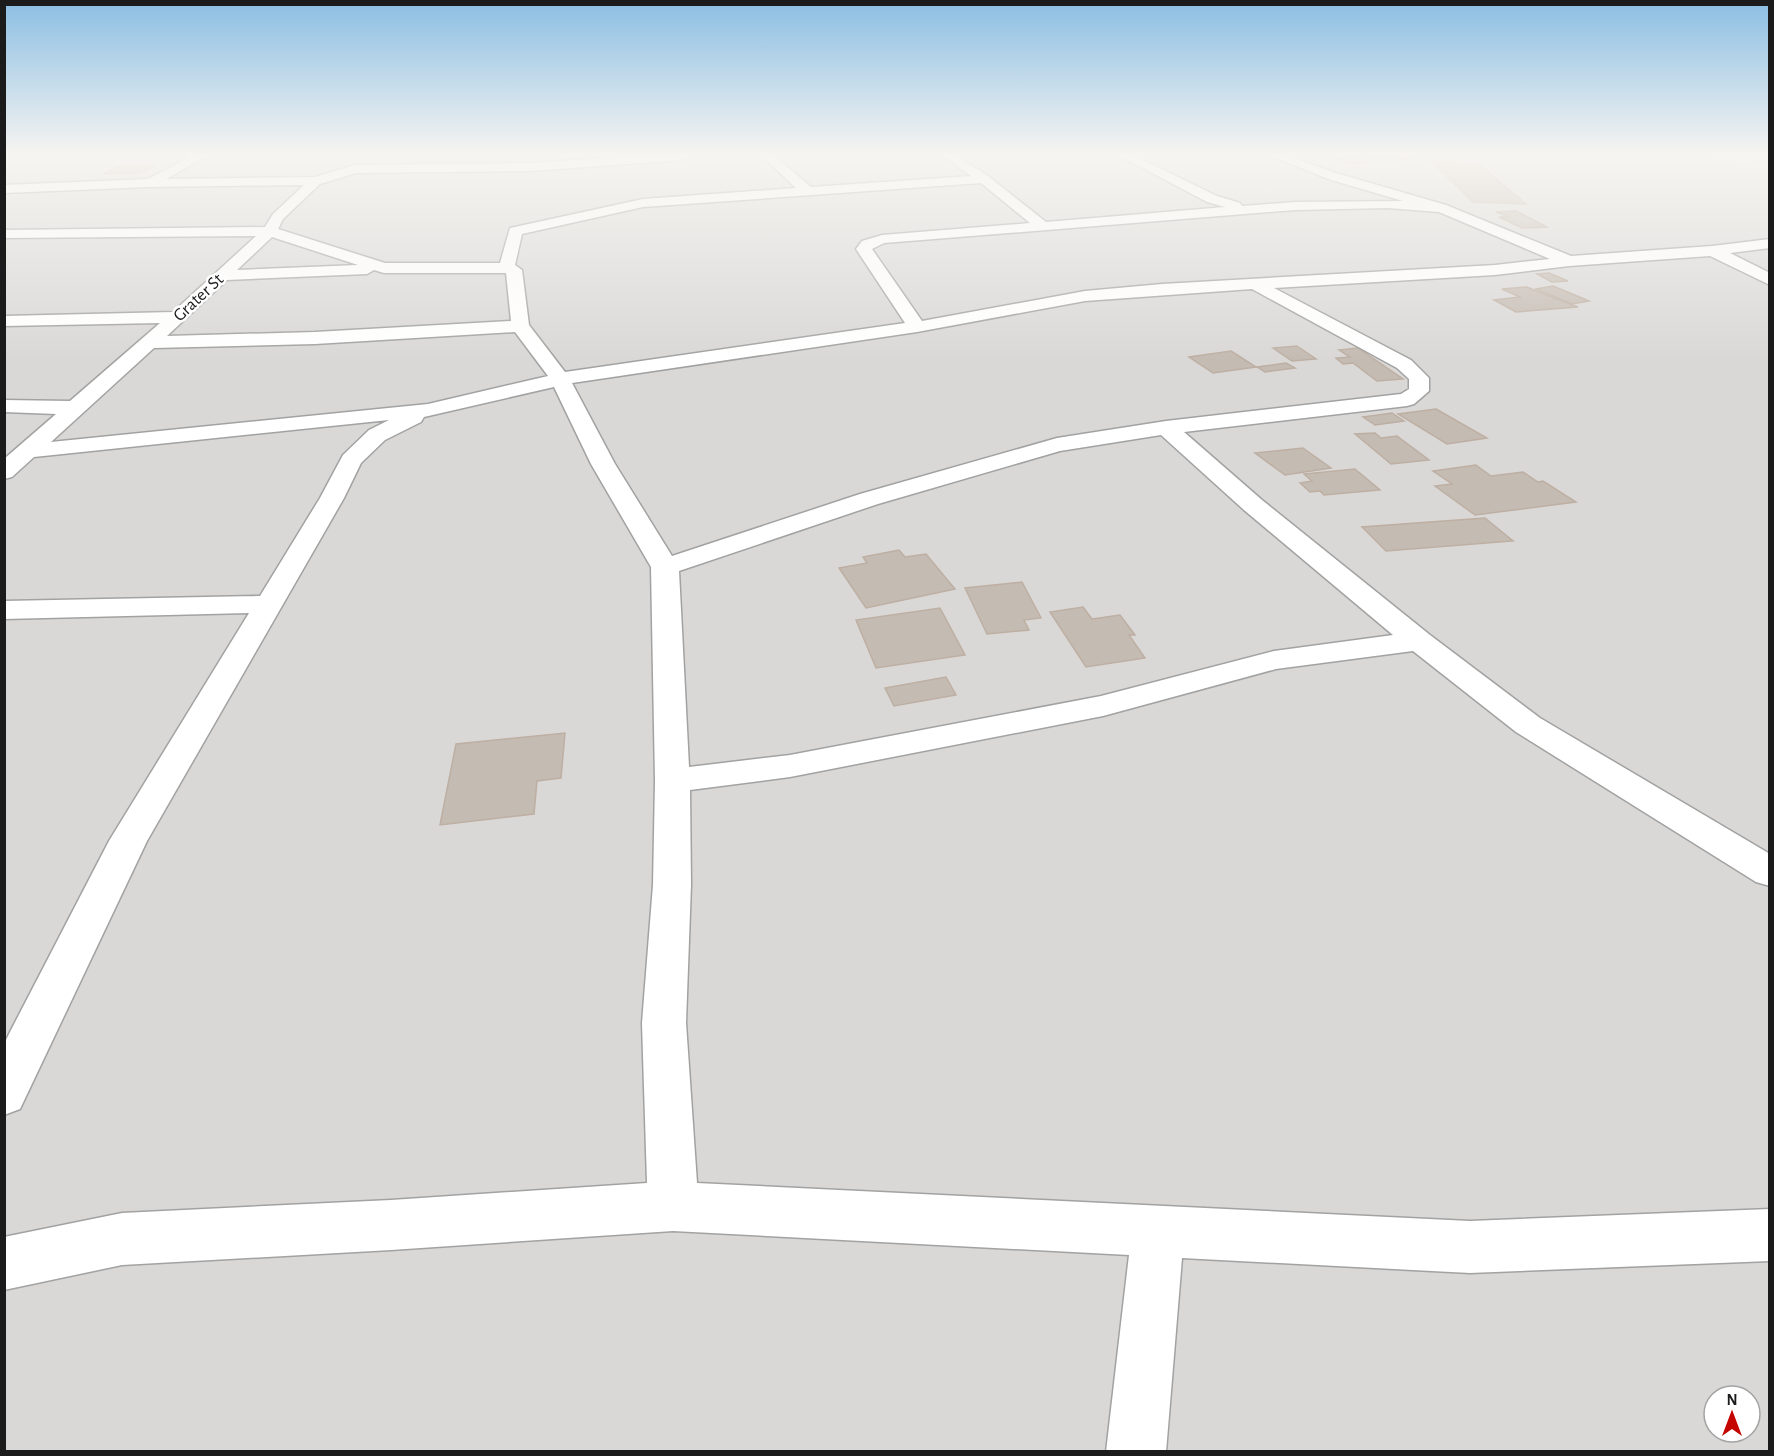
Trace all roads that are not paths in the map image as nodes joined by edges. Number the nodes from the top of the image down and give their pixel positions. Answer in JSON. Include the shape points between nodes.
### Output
{"nodes":[{"id":1,"x":274,"y":224,"type":"edge"},
{"id":2,"x":541,"y":224,"type":"edge"},
{"id":3,"x":1040,"y":224,"type":"edge"},
{"id":4,"x":1079,"y":224,"type":"edge"},
{"id":5,"x":1480,"y":224,"type":"edge"},
{"id":6,"x":1044,"y":227,"type":"junction"},
{"id":7,"x":269,"y":231,"type":"junction"},
{"id":8,"x":4,"y":234,"type":"edge"},
{"id":9,"x":1764,"y":246,"type":"edge"},
{"id":10,"x":1712,"y":251,"type":"junction"},
{"id":11,"x":1569,"y":261,"type":"junction"},
{"id":12,"x":384,"y":268,"type":"junction"},
{"id":13,"x":507,"y":268,"type":"junction"},
{"id":14,"x":222,"y":276,"type":"junction"},
{"id":15,"x":1770,"y":280,"type":"edge"},
{"id":16,"x":1255,"y":284,"type":"junction"},
{"id":17,"x":177,"y":317,"type":"junction"},
{"id":18,"x":4,"y":321,"type":"edge"},
{"id":19,"x":520,"y":326,"type":"junction"},
{"id":20,"x":917,"y":327,"type":"junction"},
{"id":21,"x":150,"y":342,"type":"junction"},
{"id":22,"x":560,"y":379,"type":"junction"},
{"id":23,"x":4,"y":406,"type":"edge"},
{"id":24,"x":77,"y":408,"type":"junction"},
{"id":25,"x":428,"y":410,"type":"junction"},
{"id":26,"x":1166,"y":428,"type":"junction"},
{"id":27,"x":30,"y":451,"type":"junction"},
{"id":28,"x":4,"y":472,"type":"edge"},
{"id":29,"x":665,"y":567,"type":"junction"},
{"id":30,"x":268,"y":604,"type":"junction"},
{"id":31,"x":4,"y":610,"type":"edge"},
{"id":32,"x":1419,"y":641,"type":"junction"},
{"id":33,"x":672,"y":781,"type":"junction"},
{"id":34,"x":1770,"y":872,"type":"edge"},
{"id":35,"x":4,"y":1094,"type":"edge"},
{"id":36,"x":673,"y":1206,"type":"junction"},
{"id":37,"x":1158,"y":1232,"type":"junction"},
{"id":38,"x":1770,"y":1235,"type":"edge"},
{"id":39,"x":4,"y":1264,"type":"edge"},
{"id":40,"x":1136,"y":1452,"type":"edge"}],
"edges":[{"from":1,"to":7,"type":"street","name":"Grater St"},
{"from":2,"to":13,"type":"street","via":[[515,231]]},
{"from":3,"to":6,"type":"street"},
{"from":4,"to":6,"type":"street"},
{"from":5,"to":11,"type":"street"},
{"from":6,"to":20,"type":"street","via":[[882,239],[867,244],[864,249]]},
{"from":7,"to":8,"type":"street"},
{"from":7,"to":12,"type":"street"},
{"from":7,"to":14,"type":"street","name":"Grater St"},
{"from":9,"to":10,"type":"street"},
{"from":10,"to":11,"type":"street"},
{"from":10,"to":15,"type":"street"},
{"from":11,"to":16,"type":"street","via":[[1483,271]]},
{"from":12,"to":13,"type":"street"},
{"from":12,"to":14,"type":"street"},
{"from":13,"to":19,"type":"street","via":[[514,270]]},
{"from":14,"to":17,"type":"street","name":"Grater St"},
{"from":16,"to":20,"type":"street","via":[[1085,296]]},
{"from":16,"to":26,"type":"street","via":[[1404,364],[1419,378],[1419,391],[1407,400]]},
{"from":17,"to":18,"type":"street"},
{"from":17,"to":21,"type":"street","name":"Grater St"},
{"from":19,"to":21,"type":"street","via":[[315,338]]},
{"from":19,"to":22,"type":"street"},
{"from":20,"to":22,"type":"street"},
{"from":21,"to":24,"type":"street","name":"Grater St"},
{"from":22,"to":25,"type":"street"},
{"from":22,"to":29,"type":"street","via":[[603,464]]},
{"from":23,"to":24,"type":"street"},
{"from":24,"to":27,"type":"street","name":"Grater St"},
{"from":25,"to":27,"type":"street"},
{"from":25,"to":30,"type":"street","via":[[376,435],[351,460]]},
{"from":26,"to":29,"type":"street","via":[[1057,445],[869,499]]},
{"from":26,"to":32,"type":"street"},
{"from":27,"to":28,"type":"street","name":"Grater St"},
{"from":29,"to":33,"type":"street"},
{"from":30,"to":31,"type":"street"},
{"from":30,"to":35,"type":"street","via":[[128,840]]},
{"from":32,"to":33,"type":"street","via":[[1274,660],[1103,706],[790,766]]},
{"from":32,"to":34,"type":"street","via":[[1528,725]]},
{"from":33,"to":36,"type":"street","via":[[672,885],[664,1023]]},
{"from":36,"to":37,"type":"street"},
{"from":36,"to":39,"type":"street","via":[[122,1239]]},
{"from":37,"to":38,"type":"street","via":[[1470,1247]]},
{"from":37,"to":40,"type":"street"}]}
